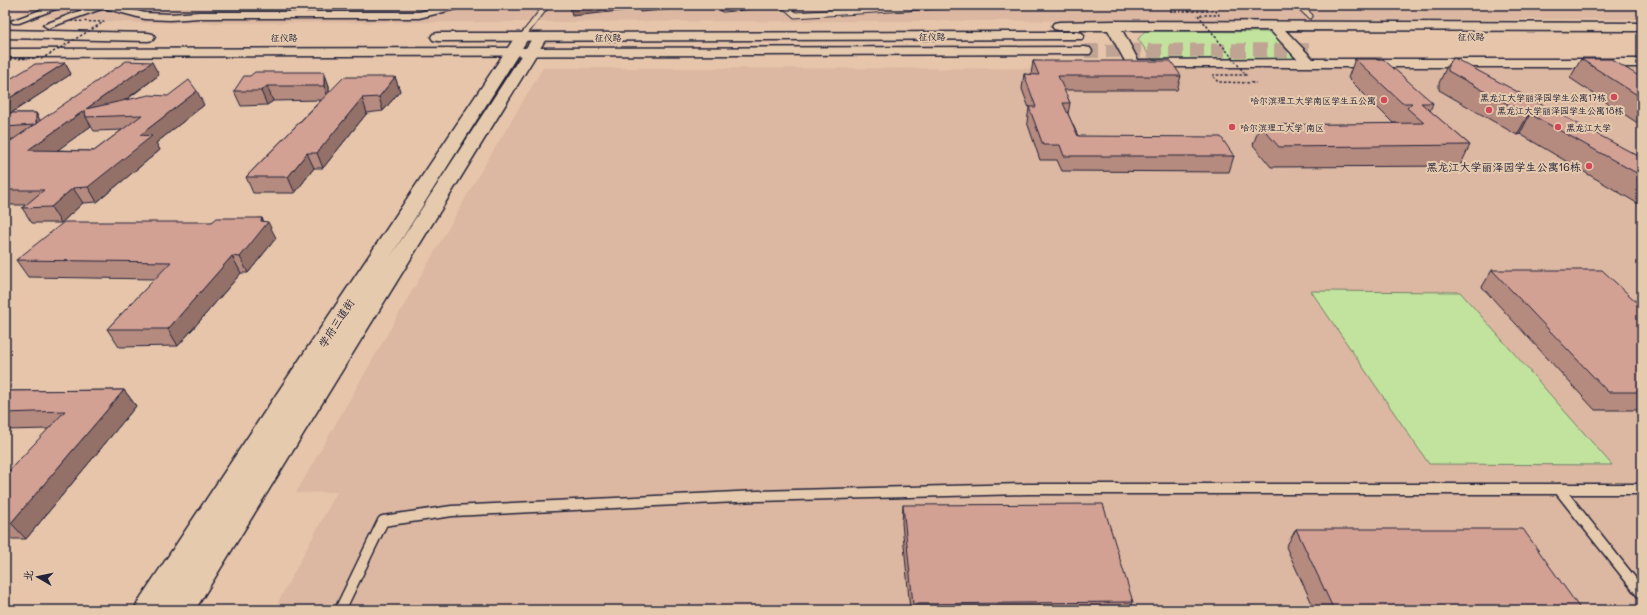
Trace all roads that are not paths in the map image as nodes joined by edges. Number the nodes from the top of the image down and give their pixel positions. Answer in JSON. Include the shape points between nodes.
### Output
{"nodes":[{"id":1,"x":62,"y":5,"type":"edge"},
{"id":2,"x":103,"y":5,"type":"edge"},
{"id":3,"x":199,"y":5,"type":"edge"},
{"id":4,"x":461,"y":5,"type":"edge"},
{"id":5,"x":548,"y":5,"type":"edge"},
{"id":6,"x":721,"y":5,"type":"edge"},
{"id":7,"x":761,"y":5,"type":"edge"},
{"id":8,"x":777,"y":5,"type":"edge"},
{"id":9,"x":953,"y":5,"type":"edge"},
{"id":10,"x":1298,"y":5,"type":"edge"},
{"id":11,"x":182,"y":16,"type":"junction"},
{"id":12,"x":1310,"y":16,"type":"dead end"},
{"id":13,"x":11,"y":20,"type":"edge"},
{"id":14,"x":48,"y":25,"type":"junction"},
{"id":15,"x":1112,"y":25,"type":"junction"},
{"id":16,"x":1273,"y":26,"type":"junction"},
{"id":17,"x":1642,"y":27,"type":"edge"},
{"id":18,"x":5,"y":34,"type":"edge"},
{"id":19,"x":1077,"y":36,"type":"tunnel mouth"},
{"id":20,"x":1300,"y":36,"type":"tunnel mouth"},
{"id":21,"x":1642,"y":36,"type":"edge"},
{"id":22,"x":140,"y":37,"type":"junction"},
{"id":23,"x":163,"y":37,"type":"dead end"},
{"id":24,"x":426,"y":37,"type":"dead end"},
{"id":25,"x":580,"y":37,"type":"junction"},
{"id":26,"x":526,"y":45,"type":"junction"},
{"id":27,"x":5,"y":50,"type":"edge"},
{"id":28,"x":41,"y":52,"type":"junction"},
{"id":29,"x":1642,"y":52,"type":"edge"},
{"id":30,"x":5,"y":53,"type":"edge"},
{"id":31,"x":1089,"y":57,"type":"tunnel mouth"},
{"id":32,"x":1312,"y":57,"type":"junction"},
{"id":33,"x":1118,"y":63,"type":"edge"},
{"id":34,"x":1133,"y":63,"type":"junction"},
{"id":35,"x":1642,"y":63,"type":"edge"},
{"id":36,"x":1559,"y":489,"type":"junction"},
{"id":37,"x":1642,"y":489,"type":"edge"},
{"id":38,"x":1642,"y":594,"type":"edge"},
{"id":39,"x":150,"y":610,"type":"edge"},
{"id":40,"x":178,"y":610,"type":"edge"},
{"id":41,"x":340,"y":610,"type":"edge"}],
"edges":[{"from":1,"to":13,"type":"street"},
{"from":2,"to":11,"type":"street","via":[[145,16]]},
{"from":2,"to":14,"type":"street"},
{"from":3,"to":11,"type":"street"},
{"from":4,"to":11,"type":"street","via":[[419,15]]},
{"from":5,"to":26,"type":"lane"},
{"from":6,"to":7,"type":"lane","via":[[723,9]]},
{"from":8,"to":9,"type":"lane","via":[[786,7],[795,15]]},
{"from":10,"to":12,"type":"lane"},
{"from":13,"to":14,"type":"main road"},
{"from":14,"to":22,"type":"main road"},
{"from":15,"to":16,"type":"main road"},
{"from":15,"to":25,"type":"main road","via":[[689,27]]},
{"from":15,"to":34,"type":"main road"},
{"from":16,"to":17,"type":"main road"},
{"from":16,"to":32,"type":"main road"},
{"from":18,"to":22,"type":"main road"},
{"from":19,"to":25,"type":"main road","name":"征仪路"},
{"from":20,"to":21,"type":"main road","name":"征仪路"},
{"from":22,"to":23,"type":"main road"},
{"from":24,"to":26,"type":"main road","name":"征仪路"},
{"from":25,"to":26,"type":"main road","name":"征仪路"},
{"from":26,"to":28,"type":"main road"},
{"from":26,"to":31,"type":"main road","via":[[571,53],[679,60]]},
{"from":26,"to":39,"type":"main road","name":"学府三道街"},
{"from":26,"to":40,"type":"main road","name":"学府三道街"},
{"from":27,"to":28,"type":"main road"},
{"from":28,"to":30,"type":"main road"},
{"from":29,"to":32,"type":"main road"},
{"from":32,"to":34,"type":"main road"},
{"from":32,"to":35,"type":"main road"},
{"from":33,"to":34,"type":"main road"},
{"from":36,"to":37,"type":"lane"},
{"from":36,"to":38,"type":"lane"},
{"from":36,"to":41,"type":"lane","via":[[1028,489],[757,496],[452,511],[383,521]]}]}
